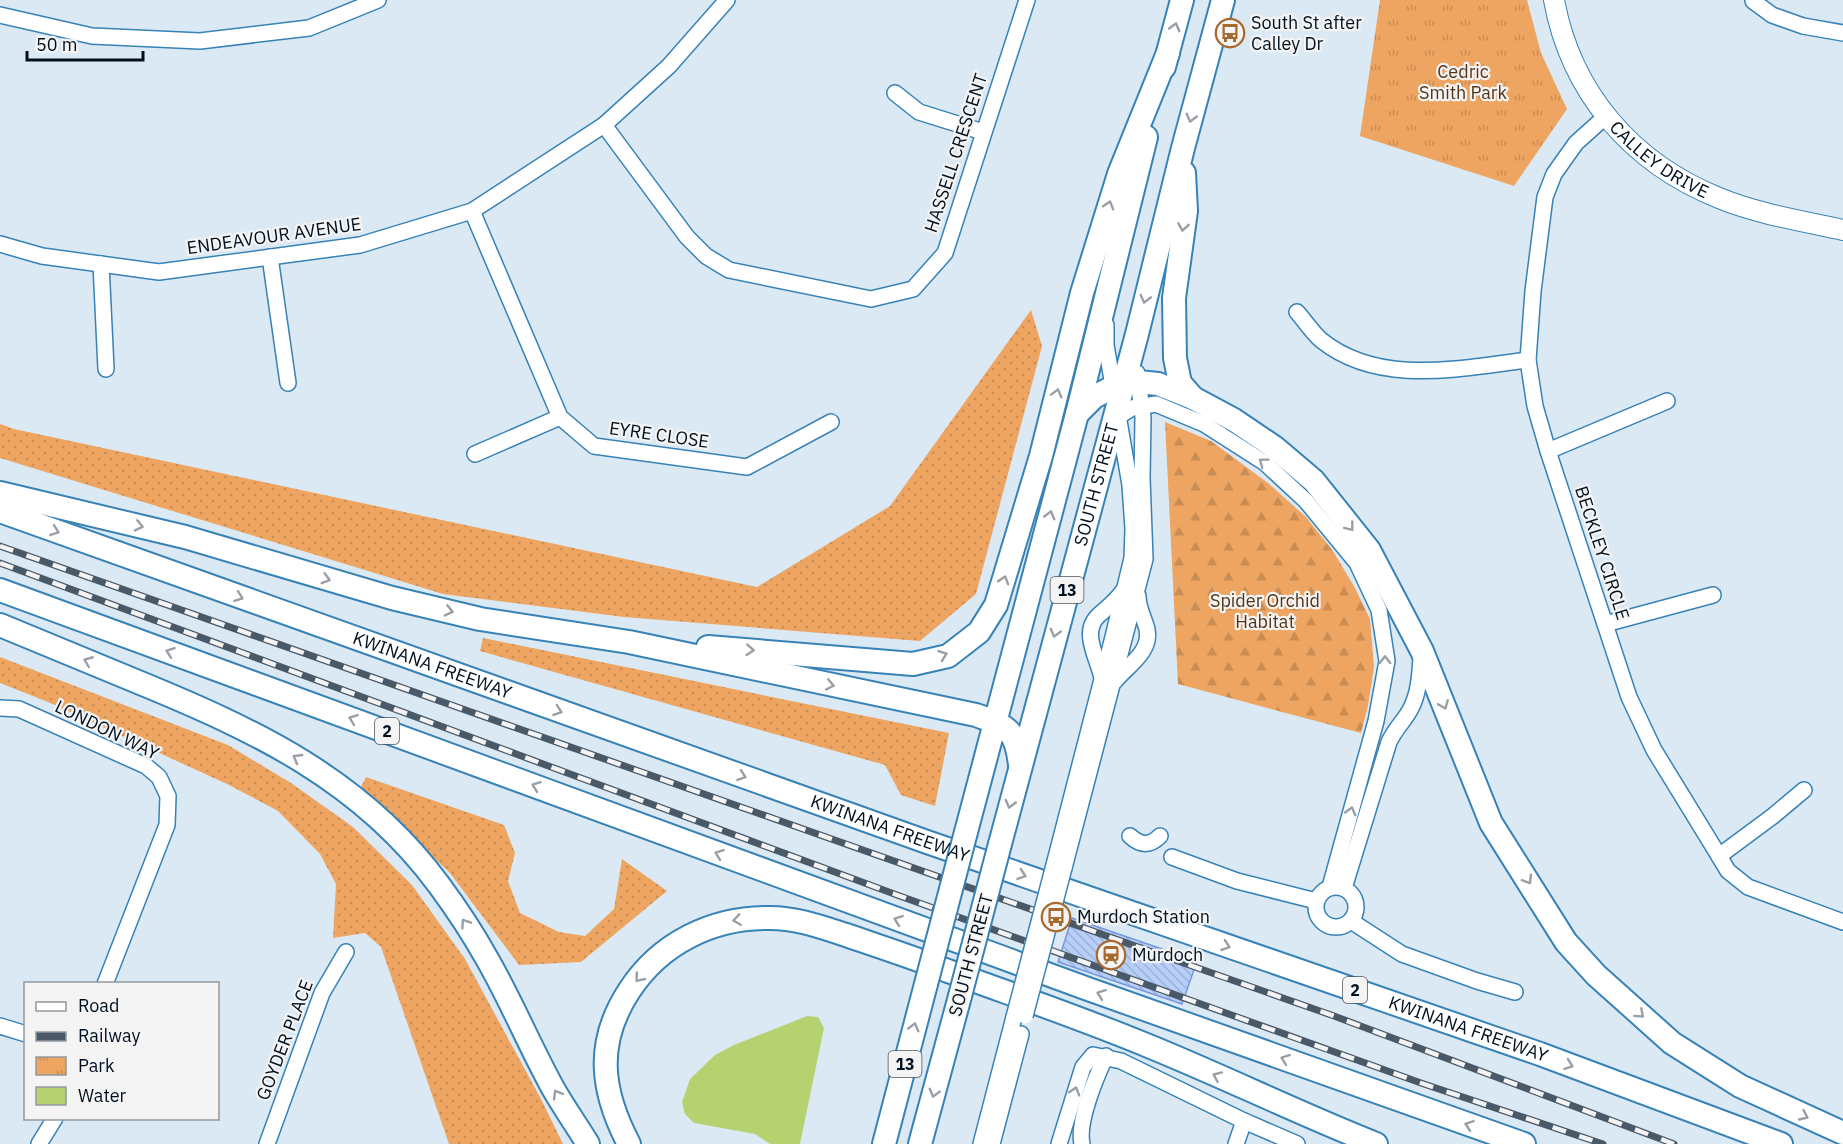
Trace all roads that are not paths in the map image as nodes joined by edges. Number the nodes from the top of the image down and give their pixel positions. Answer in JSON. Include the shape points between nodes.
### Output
{"nodes":[{"id":1,"x":378,"y":0,"type":"edge"},
{"id":2,"x":727,"y":0,"type":"edge"},
{"id":3,"x":1027,"y":0,"type":"edge"},
{"id":4,"x":1182,"y":0,"type":"edge"},
{"id":5,"x":1222,"y":0,"type":"edge"},
{"id":6,"x":1554,"y":0,"type":"edge"},
{"id":7,"x":1753,"y":2,"type":"dead end"},
{"id":8,"x":0,"y":15,"type":"edge"},
{"id":9,"x":1843,"y":33,"type":"edge"},
{"id":10,"x":1168,"y":53,"type":"junction"},
{"id":11,"x":895,"y":93,"type":"dead end"},
{"id":12,"x":1605,"y":117,"type":"junction"},
{"id":13,"x":604,"y":125,"type":"junction"},
{"id":14,"x":983,"y":132,"type":"junction"},
{"id":15,"x":1183,"y":148,"type":"junction"},
{"id":16,"x":472,"y":211,"type":"junction"},
{"id":17,"x":1843,"y":230,"type":"edge"},
{"id":18,"x":0,"y":244,"type":"edge"},
{"id":19,"x":270,"y":257,"type":"junction"},
{"id":20,"x":100,"y":264,"type":"junction"},
{"id":21,"x":1110,"y":280,"type":"junction"},
{"id":22,"x":1297,"y":312,"type":"dead end"},
{"id":23,"x":1528,"y":360,"type":"junction"},
{"id":24,"x":106,"y":369,"type":"dead end"},
{"id":25,"x":288,"y":383,"type":"dead end"},
{"id":26,"x":1129,"y":397,"type":"junction"},
{"id":27,"x":1193,"y":398,"type":"junction"},
{"id":28,"x":1667,"y":401,"type":"dead end"},
{"id":29,"x":1077,"y":414,"type":"junction"},
{"id":30,"x":560,"y":417,"type":"junction"},
{"id":31,"x":831,"y":422,"type":"dead end"},
{"id":32,"x":1548,"y":451,"type":"junction"},
{"id":33,"x":475,"y":454,"type":"dead end"},
{"id":34,"x":0,"y":493,"type":"edge"},
{"id":35,"x":0,"y":512,"type":"edge"},
{"id":36,"x":1132,"y":586,"type":"junction"},
{"id":37,"x":0,"y":590,"type":"edge"},
{"id":38,"x":1713,"y":596,"type":"dead end"},
{"id":39,"x":1126,"y":612,"type":"junction"},
{"id":40,"x":1605,"y":624,"type":"junction"},
{"id":41,"x":0,"y":625,"type":"edge"},
{"id":42,"x":629,"y":642,"type":"junction"},
{"id":43,"x":1422,"y":651,"type":"junction"},
{"id":44,"x":1094,"y":652,"type":"junction"},
{"id":45,"x":1138,"y":658,"type":"junction"},
{"id":46,"x":1112,"y":664,"type":"junction"},
{"id":47,"x":1107,"y":683,"type":"junction"},
{"id":48,"x":0,"y":708,"type":"edge"},
{"id":49,"x":995,"y":722,"type":"junction"},
{"id":50,"x":1020,"y":765,"type":"junction"},
{"id":51,"x":1804,"y":790,"type":"dead end"},
{"id":52,"x":1363,"y":826,"type":"junction"},
{"id":53,"x":1130,"y":836,"type":"dead end"},
{"id":54,"x":1160,"y":836,"type":"dead end"},
{"id":55,"x":1345,"y":836,"type":"junction"},
{"id":56,"x":1719,"y":856,"type":"junction"},
{"id":57,"x":1172,"y":857,"type":"dead end"},
{"id":58,"x":1337,"y":888,"type":"junction"},
{"id":59,"x":1317,"y":901,"type":"junction"},
{"id":60,"x":1351,"y":921,"type":"junction"},
{"id":61,"x":1843,"y":922,"type":"edge"},
{"id":62,"x":346,"y":952,"type":"dead end"},
{"id":63,"x":106,"y":982,"type":"edge"},
{"id":64,"x":1515,"y":992,"type":"dead end"},
{"id":65,"x":0,"y":1026,"type":"edge"},
{"id":66,"x":24,"y":1033,"type":"edge"},
{"id":67,"x":1106,"y":1056,"type":"junction"},
{"id":68,"x":54,"y":1120,"type":"edge"},
{"id":69,"x":1244,"y":1121,"type":"junction"},
{"id":70,"x":991,"y":1126,"type":"junction"},
{"id":71,"x":1843,"y":1133,"type":"edge"},
{"id":72,"x":39,"y":1144,"type":"edge"},
{"id":73,"x":267,"y":1144,"type":"edge"},
{"id":74,"x":588,"y":1144,"type":"edge"},
{"id":75,"x":629,"y":1144,"type":"edge"},
{"id":76,"x":884,"y":1144,"type":"edge"},
{"id":77,"x":921,"y":1144,"type":"edge"},
{"id":78,"x":975,"y":1144,"type":"edge"},
{"id":79,"x":981,"y":1144,"type":"edge"},
{"id":80,"x":992,"y":1144,"type":"edge"},
{"id":81,"x":998,"y":1144,"type":"edge"},
{"id":82,"x":1059,"y":1144,"type":"edge"},
{"id":83,"x":1082,"y":1144,"type":"edge"},
{"id":84,"x":1236,"y":1144,"type":"edge"},
{"id":85,"x":1297,"y":1144,"type":"edge"},
{"id":86,"x":1376,"y":1144,"type":"edge"},
{"id":87,"x":1524,"y":1144,"type":"edge"},
{"id":88,"x":1781,"y":1144,"type":"edge"}],
"edges":[{"from":1,"to":8,"type":"street","via":[[309,28],[200,41],[92,36]]},
{"from":2,"to":13,"type":"street","name":"ENDEAVOUR AVENUE","via":[[669,66]]},
{"from":3,"to":14,"type":"street","name":"HASSELL CRESCENT"},
{"from":10,"to":4,"type":"highway","name":"SOUTH STREET","number":"13","one_way":true},
{"from":5,"to":15,"type":"highway","name":"SOUTH STREET","number":"13","one_way":true},
{"from":6,"to":12,"type":"main road","name":"CALLEY DRIVE","via":[[1570,56]]},
{"from":7,"to":9,"type":"street","via":[[1772,15],[1803,26]]},
{"from":10,"to":21,"type":"highway","name":"SOUTH STREET","number":"13"},
{"from":42,"to":10,"type":"highway","one_way":true,"via":[[913,664],[948,656],[979,632],[996,605],[1119,174]]},
{"from":11,"to":14,"type":"street","via":[[919,112]]},
{"from":12,"to":17,"type":"main road","name":"CALLEY DRIVE","via":[[1656,164],[1684,182],[1742,207]]},
{"from":12,"to":23,"type":"street","name":"BECKLEY CIRCLE","via":[[1576,143],[1554,174],[1545,197]]},
{"from":13,"to":14,"type":"street","name":"HASSELL CRESCENT","via":[[687,237],[706,256],[729,270],[872,299],[913,289],[945,253]]},
{"from":13,"to":16,"type":"street","name":"ENDEAVOUR AVENUE"},
{"from":15,"to":26,"type":"highway","name":"SOUTH STREET","number":"13","one_way":true,"via":[[1137,334]]},
{"from":15,"to":27,"type":"highway","one_way":true,"via":[[1186,211],[1174,298],[1174,348],[1180,383]]},
{"from":16,"to":19,"type":"street","name":"ENDEAVOUR AVENUE","via":[[360,245]]},
{"from":16,"to":30,"type":"street","name":"EYRE CLOSE"},
{"from":18,"to":20,"type":"street","name":"ENDEAVOUR AVENUE","via":[[42,256]]},
{"from":19,"to":20,"type":"street","name":"ENDEAVOUR AVENUE","via":[[159,272]]},
{"from":19,"to":25,"type":"street"},
{"from":20,"to":24,"type":"street"},
{"from":21,"to":26,"type":"street","via":[[1114,341]]},
{"from":21,"to":29,"type":"highway","name":"SOUTH STREET","number":"13"},
{"from":22,"to":23,"type":"street","via":[[1321,339],[1376,367],[1444,370]]},
{"from":23,"to":32,"type":"street","name":"BECKLEY CIRCLE","via":[[1535,406]]},
{"from":26,"to":27,"type":"highway","via":[[1158,384]]},
{"from":26,"to":29,"type":"highway","via":[[1094,397]]},
{"from":26,"to":36,"type":"street"},
{"from":26,"to":36,"type":"street","via":[[1145,559]]},
{"from":26,"to":50,"type":"highway","name":"SOUTH STREET","number":"13","one_way":true},
{"from":55,"to":26,"type":"street","one_way":true,"via":[[1376,721],[1387,661],[1379,610],[1357,562],[1306,501],[1265,463],[1204,424]]},
{"from":27,"to":43,"type":"highway","one_way":true,"via":[[1274,447],[1314,481],[1369,550]]},
{"from":28,"to":32,"type":"street"},
{"from":49,"to":29,"type":"highway","name":"SOUTH STREET","number":"13","one_way":true},
{"from":30,"to":31,"type":"street","name":"EYRE CLOSE","via":[[594,446],[747,467]]},
{"from":30,"to":33,"type":"street"},
{"from":32,"to":40,"type":"street","name":"BECKLEY CIRCLE"},
{"from":34,"to":42,"type":"highway","one_way":true,"via":[[185,537],[392,598],[480,619]]},
{"from":35,"to":88,"type":"highway","name":"KWINANA FREEWAY","number":"2","one_way":true,"via":[[905,834],[1539,1054]]},
{"from":36,"to":39,"type":"street"},
{"from":36,"to":39,"type":"street","via":[[1118,598]]},
{"from":87,"to":37,"type":"highway","number":"2","one_way":true,"via":[[1077,985]]},
{"from":38,"to":40,"type":"street"},
{"from":39,"to":44,"type":"street","via":[[1100,614],[1091,628]]},
{"from":39,"to":45,"type":"street","via":[[1148,636]]},
{"from":39,"to":46,"type":"street"},
{"from":40,"to":56,"type":"street","name":"BECKLEY CIRCLE","via":[[1629,697],[1654,750]]},
{"from":74,"to":41,"type":"highway","one_way":true,"via":[[554,1090],[469,928],[415,856],[353,795],[315,768],[241,726]]},
{"from":42,"to":49,"type":"highway","one_way":true},
{"from":43,"to":52,"type":"street","via":[[1411,709],[1389,742]]},
{"from":43,"to":71,"type":"highway","one_way":true,"via":[[1491,823],[1566,942],[1596,975],[1672,1043],[1740,1086]]},
{"from":44,"to":46,"type":"street"},
{"from":44,"to":47,"type":"street"},
{"from":45,"to":46,"type":"street","via":[[1131,663]]},
{"from":45,"to":47,"type":"street"},
{"from":46,"to":47,"type":"street"},
{"from":47,"to":70,"type":"street","bridge":true},
{"from":48,"to":63,"type":"street","name":"LONDON WAY","via":[[19,709],[146,766],[159,777],[168,795],[167,825]]},
{"from":49,"to":50,"type":"highway","via":[[1014,736]]},
{"from":76,"to":49,"type":"highway","name":"SOUTH STREET","number":"13","one_way":true,"bridge":true},
{"from":50,"to":77,"type":"highway","name":"SOUTH STREET","number":"13","one_way":true,"bridge":true},
{"from":51,"to":56,"type":"street"},
{"from":52,"to":55,"type":"street","via":[[1355,834]]},
{"from":52,"to":58,"type":"street"},
{"from":53,"to":54,"type":"street","via":[[1148,844]]},
{"from":55,"to":58,"type":"street"},
{"from":56,"to":61,"type":"street","name":"BECKLEY CIRCLE","via":[[1728,871],[1748,887]]},
{"from":57,"to":59,"type":"street","via":[[1237,881]]},
{"from":58,"to":59,"type":"street","via":[[1324,890]]},
{"from":58,"to":60,"type":"street","via":[[1356,903]]},
{"from":59,"to":60,"type":"street","via":[[1317,915],[1326,925],[1339,927]]},
{"from":60,"to":64,"type":"street","via":[[1402,954]]},
{"from":62,"to":73,"type":"street","name":"GOYDER PLACE","via":[[322,993]]},
{"from":65,"to":66,"type":"street"},
{"from":67,"to":69,"type":"street"},
{"from":82,"to":67,"type":"street","one_way":true,"via":[[1083,1067],[1093,1055]]},
{"from":67,"to":83,"type":"street","via":[[1088,1100]]},
{"from":68,"to":72,"type":"street"},
{"from":69,"to":84,"type":"street"},
{"from":69,"to":85,"type":"street"},
{"from":70,"to":78,"type":"street"},
{"from":70,"to":79,"type":"street"},
{"from":70,"to":80,"type":"street"},
{"from":70,"to":81,"type":"street"},
{"from":86,"to":75,"type":"highway","one_way":true,"via":[[1150,1046],[920,960],[795,919],[769,918],[723,923],[682,940],[651,964],[626,996],[608,1033],[605,1055],[612,1107]]}]}
